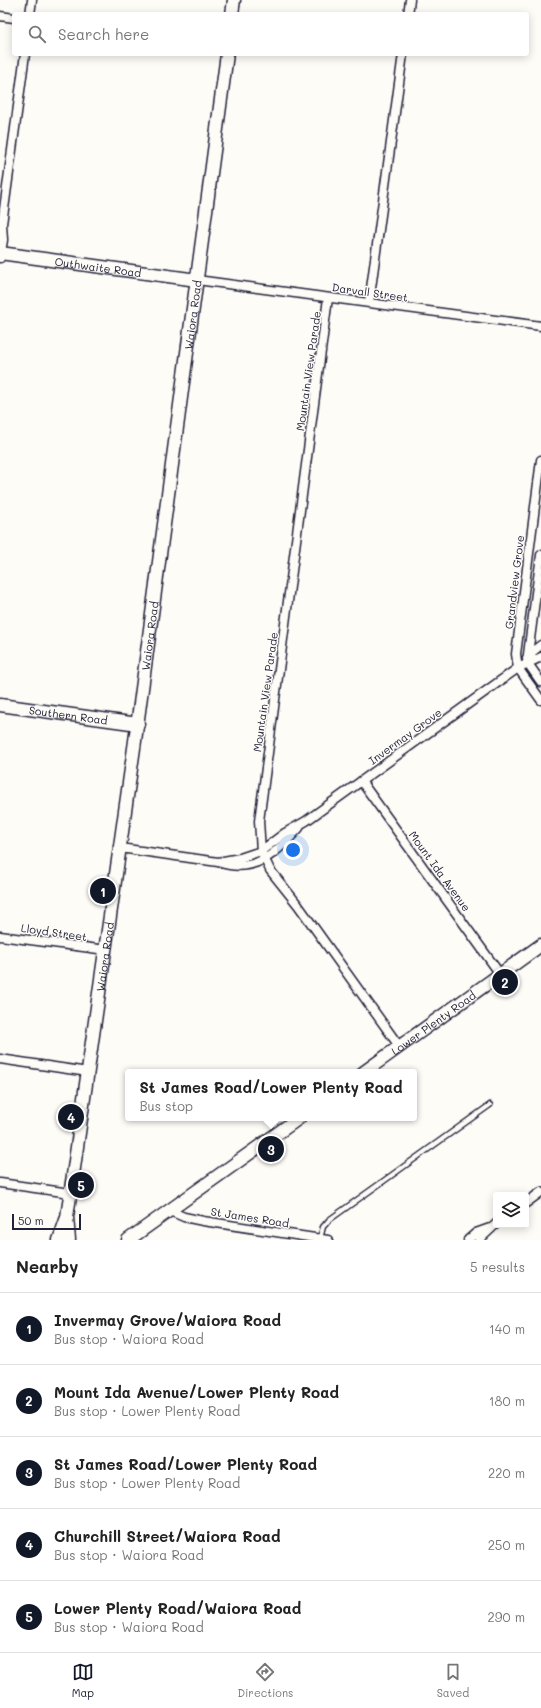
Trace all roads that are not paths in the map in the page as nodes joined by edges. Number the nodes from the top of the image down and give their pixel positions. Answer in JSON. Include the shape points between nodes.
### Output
{"nodes":[{"id":1,"x":32,"y":0,"type":"edge"},
{"id":2,"x":234,"y":0,"type":"edge"},
{"id":3,"x":410,"y":0,"type":"edge"},
{"id":4,"x":30,"y":12,"type":"edge"},
{"id":5,"x":232,"y":12,"type":"edge"},
{"id":6,"x":408,"y":12,"type":"edge"},
{"id":7,"x":0,"y":16,"type":"edge"},
{"id":8,"x":12,"y":18,"type":"edge"},
{"id":9,"x":25,"y":56,"type":"edge"},
{"id":10,"x":227,"y":56,"type":"edge"},
{"id":11,"x":403,"y":56,"type":"edge"},
{"id":12,"x":1,"y":227,"type":"edge"},
{"id":13,"x":0,"y":255,"type":"edge"},
{"id":14,"x":197,"y":280,"type":"junction"},
{"id":15,"x":328,"y":298,"type":"junction"},
{"id":16,"x":369,"y":303,"type":"junction"},
{"id":17,"x":541,"y":325,"type":"edge"},
{"id":18,"x":541,"y":460,"type":"edge"},
{"id":19,"x":541,"y":556,"type":"edge"},
{"id":20,"x":541,"y":645,"type":"edge"},
{"id":21,"x":541,"y":658,"type":"edge"},
{"id":22,"x":528,"y":660,"type":"junction"},
{"id":23,"x":518,"y":668,"type":"junction"},
{"id":24,"x":541,"y":682,"type":"edge"},
{"id":25,"x":541,"y":700,"type":"edge"},
{"id":26,"x":0,"y":705,"type":"edge"},
{"id":27,"x":138,"y":724,"type":"junction"},
{"id":28,"x":361,"y":781,"type":"junction"},
{"id":29,"x":306,"y":822,"type":"junction"},
{"id":30,"x":120,"y":848,"type":"junction"},
{"id":31,"x":261,"y":851,"type":"junction"},
{"id":32,"x":264,"y":859,"type":"junction"},
{"id":33,"x":218,"y":862,"type":"junction"},
{"id":34,"x":0,"y":936,"type":"edge"},
{"id":35,"x":541,"y":945,"type":"edge"},
{"id":36,"x":106,"y":950,"type":"junction"},
{"id":37,"x":500,"y":974,"type":"junction"},
{"id":38,"x":399,"y":1046,"type":"junction"},
{"id":39,"x":0,"y":1059,"type":"edge"},
{"id":40,"x":368,"y":1069,"type":"edge"},
{"id":41,"x":88,"y":1072,"type":"junction"},
{"id":42,"x":490,"y":1105,"type":"dead end"},
{"id":43,"x":295,"y":1121,"type":"edge"},
{"id":44,"x":0,"y":1183,"type":"edge"},
{"id":45,"x":541,"y":1192,"type":"edge"},
{"id":46,"x":70,"y":1193,"type":"junction"},
{"id":47,"x":529,"y":1201,"type":"edge"},
{"id":48,"x":170,"y":1211,"type":"junction"},
{"id":49,"x":67,"y":1217,"type":"junction"},
{"id":50,"x":493,"y":1226,"type":"edge"},
{"id":51,"x":291,"y":1237,"type":"edge"},
{"id":52,"x":324,"y":1239,"type":"edge"},
{"id":53,"x":59,"y":1240,"type":"edge"},
{"id":54,"x":69,"y":1240,"type":"edge"},
{"id":55,"x":130,"y":1240,"type":"edge"},
{"id":56,"x":468,"y":1240,"type":"edge"},
{"id":57,"x":478,"y":1240,"type":"edge"}],
"edges":[{"from":1,"to":4,"type":"street"},
{"from":2,"to":5,"type":"main road"},
{"from":3,"to":6,"type":"street"},
{"from":7,"to":8,"type":"street"},
{"from":9,"to":12,"type":"street"},
{"from":10,"to":14,"type":"main road","name":"Waiora Road"},
{"from":11,"to":16,"type":"street"},
{"from":12,"to":13,"type":"street"},
{"from":13,"to":14,"type":"main road","name":"Outhwaite Road"},
{"from":14,"to":15,"type":"street","name":"Darvall Street"},
{"from":14,"to":27,"type":"main road","name":"Waiora Road"},
{"from":15,"to":16,"type":"street","name":"Darvall Street"},
{"from":15,"to":31,"type":"street","name":"Mountain View Parade","via":[[259,821]]},
{"from":16,"to":17,"type":"street","name":"Darvall Street"},
{"from":18,"to":23,"type":"street","name":"Grandview Grove","via":[[518,629]]},
{"from":19,"to":22,"type":"street","name":"Grandview Grove"},
{"from":20,"to":22,"type":"street","name":"Invermay Grove"},
{"from":21,"to":22,"type":"street","name":"Invermay Grove"},
{"from":22,"to":23,"type":"street","name":"Invermay Grove"},
{"from":22,"to":24,"type":"street"},
{"from":23,"to":25,"type":"street"},
{"from":23,"to":28,"type":"street","name":"Invermay Grove"},
{"from":26,"to":27,"type":"main road","name":"Southern Road"},
{"from":27,"to":30,"type":"main road","name":"Waiora Road"},
{"from":28,"to":29,"type":"street","name":"Invermay Grove"},
{"from":28,"to":37,"type":"street","name":"Mount Ida Avenue"},
{"from":29,"to":31,"type":"street","name":"Invermay Grove","via":[[285,833]]},
{"from":29,"to":32,"type":"street","name":"Invermay Grove"},
{"from":30,"to":33,"type":"street","name":"Invermay Grove"},
{"from":30,"to":36,"type":"main road","name":"Waiora Road"},
{"from":31,"to":32,"type":"street","name":"Mountain View Parade"},
{"from":31,"to":33,"type":"street","name":"Invermay Grove"},
{"from":32,"to":33,"type":"street","name":"Invermay Grove","via":[[249,866],[230,866]]},
{"from":32,"to":38,"type":"street","name":"Mountain View Parade"},
{"from":34,"to":36,"type":"street","name":"Lloyd Street"},
{"from":35,"to":37,"type":"main road","name":"Lower Plenty Road"},
{"from":36,"to":41,"type":"main road","name":"Waiora Road"},
{"from":37,"to":38,"type":"main road","name":"Lower Plenty Road"},
{"from":38,"to":40,"type":"main road","name":"Lower Plenty Road"},
{"from":39,"to":41,"type":"street"},
{"from":41,"to":46,"type":"main road","name":"Waiora Road"},
{"from":42,"to":52,"type":"lane","via":[[329,1220],[322,1227]]},
{"from":43,"to":48,"type":"main road"},
{"from":44,"to":46,"type":"street"},
{"from":45,"to":47,"type":"street"},
{"from":46,"to":49,"type":"main road","name":"Waiora Road"},
{"from":48,"to":51,"type":"street","name":"St James Road","via":[[197,1220]]},
{"from":48,"to":55,"type":"main road"},
{"from":49,"to":53,"type":"main road","name":"Waiora Road"},
{"from":49,"to":54,"type":"main road","name":"Waiora Road"},
{"from":50,"to":56,"type":"street","via":[[476,1233]]},
{"from":50,"to":57,"type":"street"},
{"from":51,"to":52,"type":"street","name":"St James Road"}]}
